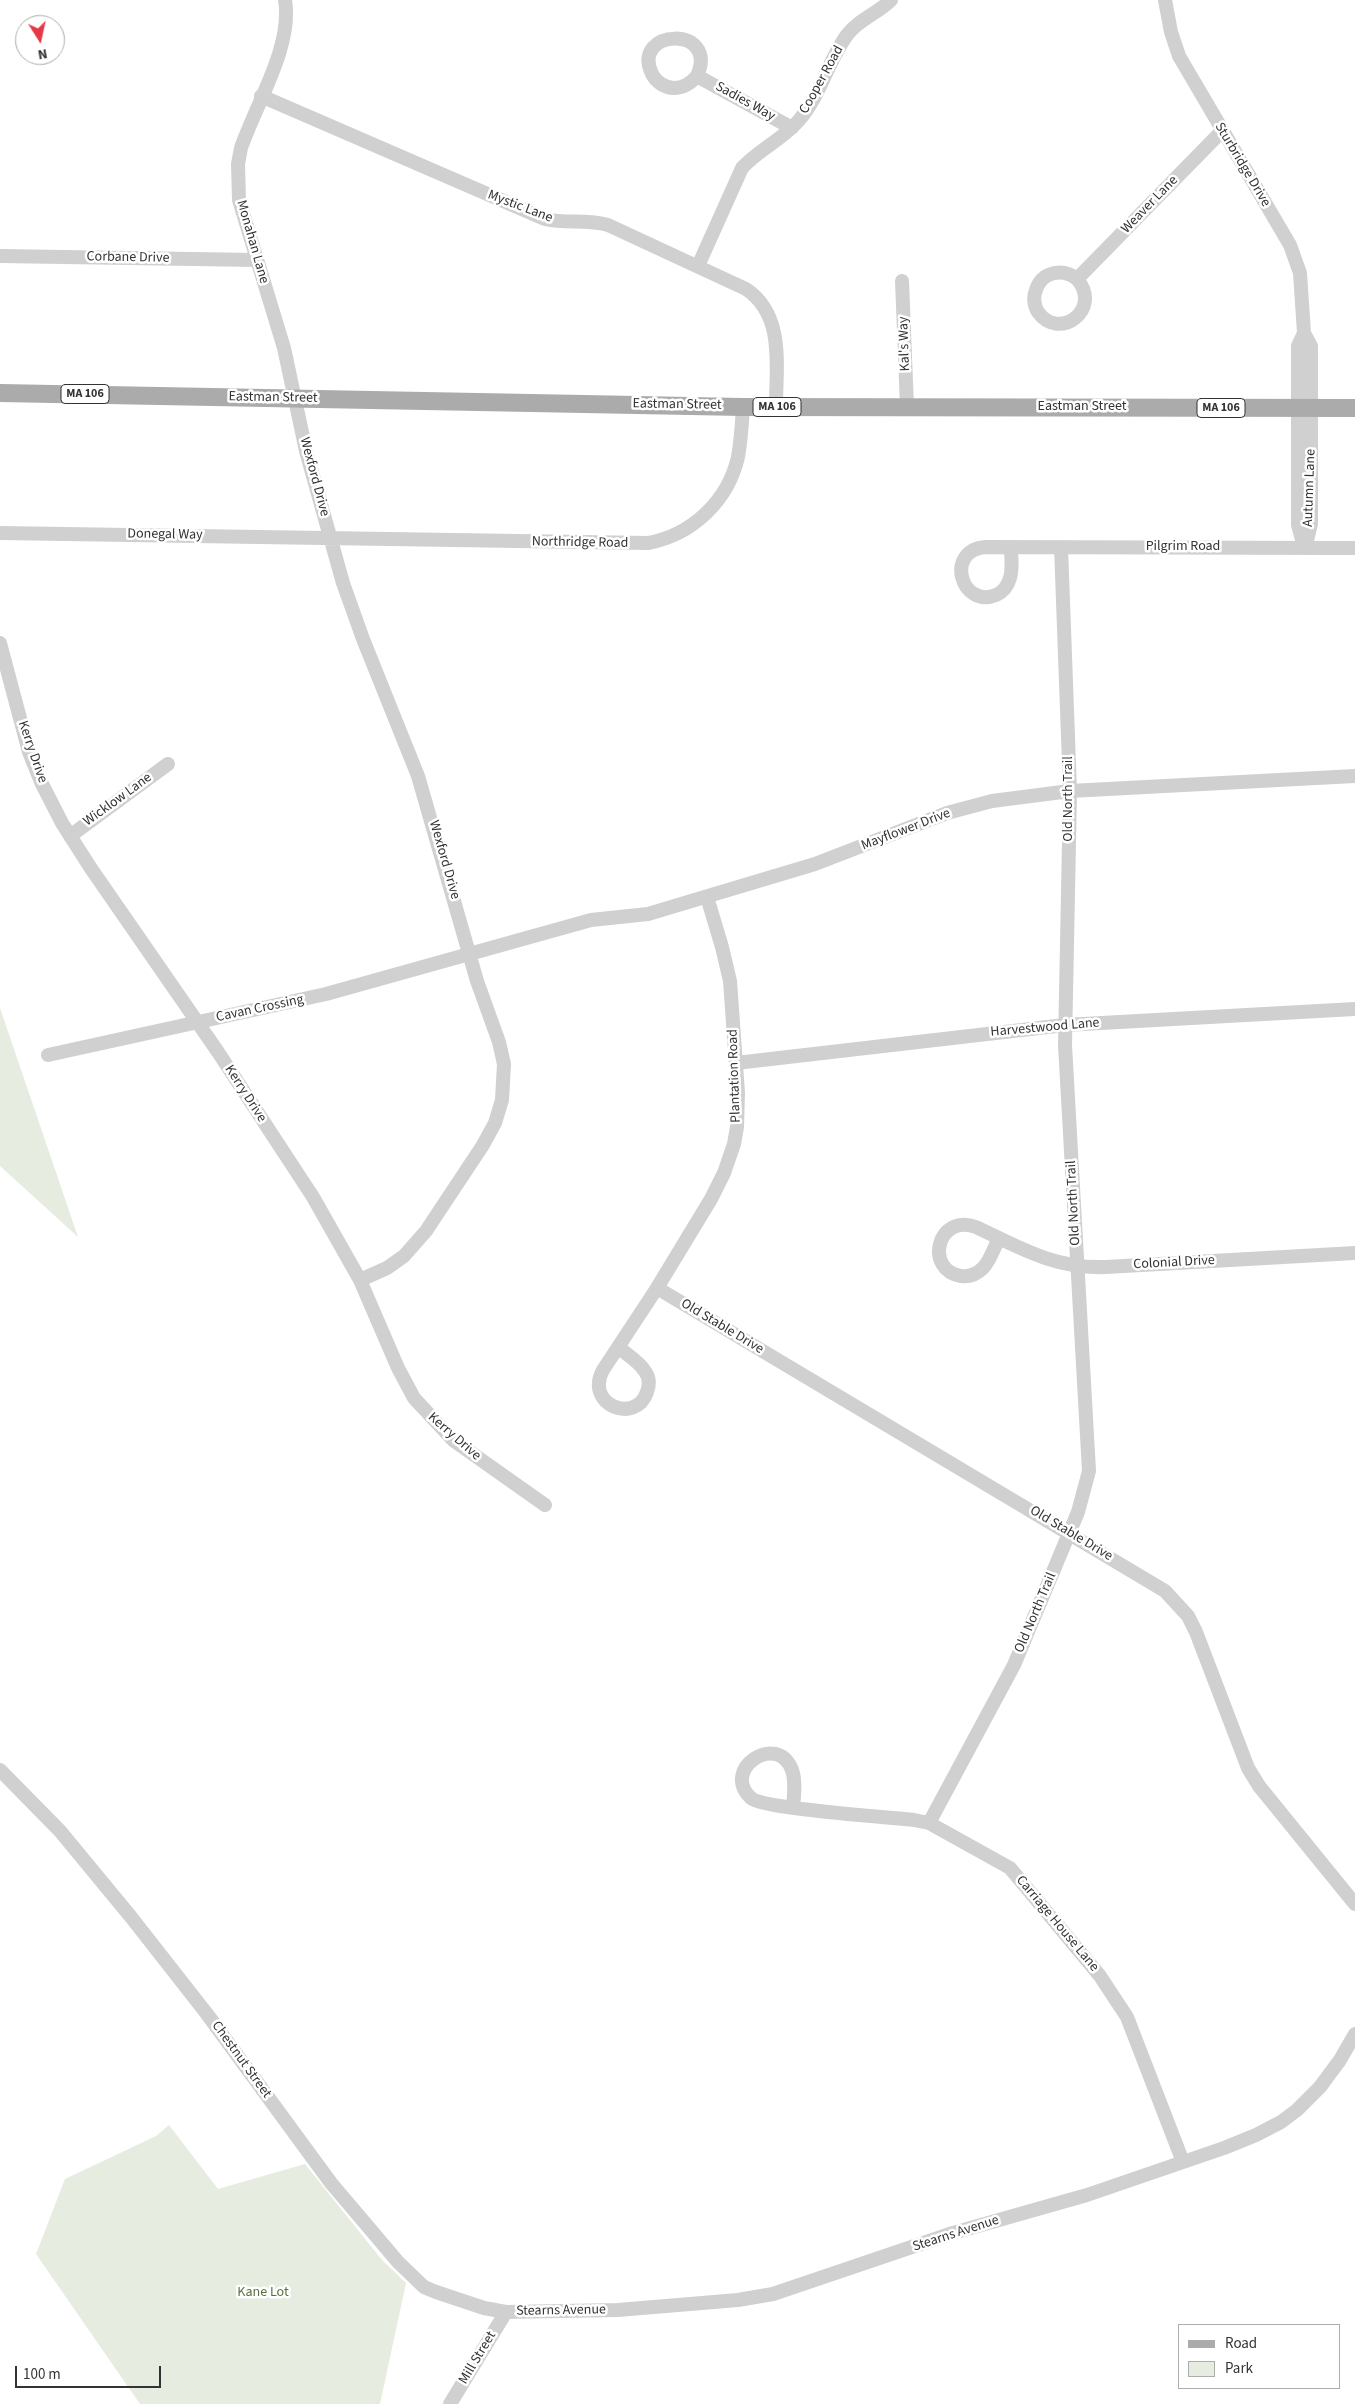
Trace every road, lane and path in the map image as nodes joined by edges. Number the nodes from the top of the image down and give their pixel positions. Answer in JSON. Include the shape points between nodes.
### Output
{"nodes":[{"id":1,"x":285,"y":0,"type":"edge"},
{"id":2,"x":892,"y":0,"type":"edge"},
{"id":3,"x":1165,"y":0,"type":"edge"},
{"id":4,"x":697,"y":76,"type":"dead end"},
{"id":5,"x":261,"y":96,"type":"junction"},
{"id":6,"x":792,"y":128,"type":"junction"},
{"id":7,"x":1222,"y":131,"type":"junction"},
{"id":8,"x":0,"y":256,"type":"edge"},
{"id":9,"x":257,"y":260,"type":"junction"},
{"id":10,"x":698,"y":266,"type":"junction"},
{"id":11,"x":1077,"y":279,"type":"dead end"},
{"id":12,"x":902,"y":281,"type":"dead end"},
{"id":13,"x":0,"y":392,"type":"edge"},
{"id":14,"x":296,"y":398,"type":"junction"},
{"id":15,"x":743,"y":406,"type":"junction"},
{"id":16,"x":776,"y":407,"type":"junction"},
{"id":17,"x":908,"y":407,"type":"junction"},
{"id":18,"x":1305,"y":408,"type":"junction"},
{"id":19,"x":1355,"y":408,"type":"edge"},
{"id":20,"x":0,"y":533,"type":"edge"},
{"id":21,"x":330,"y":538,"type":"junction"},
{"id":22,"x":1011,"y":547,"type":"dead end"},
{"id":23,"x":1061,"y":547,"type":"junction"},
{"id":24,"x":1304,"y":548,"type":"junction"},
{"id":25,"x":1355,"y":548,"type":"edge"},
{"id":26,"x":0,"y":643,"type":"edge"},
{"id":27,"x":168,"y":764,"type":"dead end"},
{"id":28,"x":1355,"y":776,"type":"edge"},
{"id":29,"x":1070,"y":791,"type":"junction"},
{"id":30,"x":70,"y":836,"type":"junction"},
{"id":31,"x":707,"y":897,"type":"junction"},
{"id":32,"x":471,"y":955,"type":"junction"},
{"id":33,"x":1355,"y":1009,"type":"edge"},
{"id":34,"x":198,"y":1022,"type":"junction"},
{"id":35,"x":1065,"y":1025,"type":"junction"},
{"id":36,"x":48,"y":1055,"type":"dead end"},
{"id":37,"x":736,"y":1063,"type":"junction"},
{"id":38,"x":999,"y":1238,"type":"dead end"},
{"id":39,"x":1355,"y":1253,"type":"edge"},
{"id":40,"x":1078,"y":1267,"type":"junction"},
{"id":41,"x":360,"y":1280,"type":"junction"},
{"id":42,"x":657,"y":1288,"type":"junction"},
{"id":43,"x":618,"y":1347,"type":"dead end"},
{"id":44,"x":545,"y":1505,"type":"dead end"},
{"id":45,"x":1069,"y":1533,"type":"junction"},
{"id":46,"x":0,"y":1770,"type":"edge"},
{"id":47,"x":793,"y":1808,"type":"junction"},
{"id":48,"x":929,"y":1823,"type":"junction"},
{"id":49,"x":1355,"y":1904,"type":"edge"},
{"id":50,"x":1355,"y":2034,"type":"edge"},
{"id":51,"x":1183,"y":2162,"type":"junction"},
{"id":52,"x":506,"y":2312,"type":"junction"},
{"id":53,"x":450,"y":2404,"type":"edge"}],
"edges":[{"from":1,"to":5,"type":"street","name":"Monahan Lane","via":[[286,25],[280,52]]},
{"from":2,"to":6,"type":"street","name":"Cooper Road","via":[[860,21],[846,36],[806,111]]},
{"from":3,"to":7,"type":"street","name":"Sturbridge Drive","via":[[1179,56]]},
{"from":4,"to":6,"type":"street","name":"Sadies Way"},
{"from":5,"to":9,"type":"street","name":"Monahan Lane","via":[[240,148],[237,182],[239,200]]},
{"from":5,"to":10,"type":"street","name":"Mystic Lane","via":[[545,219],[608,225]]},
{"from":6,"to":10,"type":"street","name":"Cooper Road","via":[[742,168]]},
{"from":7,"to":11,"type":"street","name":"Weaver Lane"},
{"from":7,"to":18,"type":"street","name":"Sturbridge Drive","via":[[1295,258],[1303,288],[1304,333],[1311,346]]},
{"from":8,"to":9,"type":"street","name":"Corbane Drive"},
{"from":9,"to":14,"type":"street","name":"Monahan Lane"},
{"from":10,"to":16,"type":"street","name":"Mystic Lane","via":[[754,294],[769,313],[776,343]]},
{"from":12,"to":17,"type":"street","name":"Kal's Way"},
{"from":13,"to":14,"type":"main road","name":"Eastman Street","number":"MA 106"},
{"from":14,"to":15,"type":"main road","name":"Eastman Street","number":"MA 106"},
{"from":14,"to":21,"type":"street","name":"Wexford Drive","via":[[306,451]]},
{"from":15,"to":16,"type":"main road","name":"Eastman Street","number":"MA 106"},
{"from":15,"to":21,"type":"street","name":"Northridge Road","via":[[738,456],[722,494],[697,522],[661,541],[622,544]]},
{"from":16,"to":17,"type":"main road","name":"Eastman Street","number":"MA 106"},
{"from":17,"to":18,"type":"main road","name":"Eastman Street","number":"MA 106"},
{"from":18,"to":19,"type":"main road","name":"Eastman Street","number":"MA 106"},
{"from":18,"to":24,"type":"street","name":"Autumn Lane","via":[[1311,524]]},
{"from":20,"to":21,"type":"street","name":"Donegal Way"},
{"from":21,"to":32,"type":"street","name":"Wexford Drive","via":[[363,639],[418,776]]},
{"from":22,"to":23,"type":"street","name":"Pilgrim Road"},
{"from":23,"to":24,"type":"street","name":"Pilgrim Road"},
{"from":23,"to":29,"type":"street","name":"Old North Trail"},
{"from":24,"to":25,"type":"street","name":"Pilgrim Road"},
{"from":26,"to":30,"type":"street","name":"Kerry Drive","via":[[29,752]]},
{"from":27,"to":30,"type":"street","name":"Wicklow Lane"},
{"from":28,"to":29,"type":"street","name":"Mayflower Drive"},
{"from":29,"to":31,"type":"street","name":"Mayflower Drive","via":[[970,806],[815,864]]},
{"from":29,"to":35,"type":"street","name":"Old North Trail"},
{"from":30,"to":34,"type":"street","name":"Kerry Drive"},
{"from":31,"to":32,"type":"street","name":"Mayflower Drive","via":[[643,915],[586,921]]},
{"from":31,"to":37,"type":"street","name":"Plantation Road","via":[[727,964]]},
{"from":32,"to":34,"type":"street","name":"Cavan Crossing","via":[[335,992]]},
{"from":32,"to":41,"type":"street","name":"Wexford Drive","via":[[502,1053],[504,1082],[500,1110],[483,1145],[419,1240],[395,1262]]},
{"from":33,"to":35,"type":"street","name":"Harvestwood Lane"},
{"from":34,"to":36,"type":"street","name":"Cavan Crossing"},
{"from":34,"to":41,"type":"street","name":"Kerry Drive","via":[[313,1197]]},
{"from":35,"to":37,"type":"street","name":"Harvestwood Lane"},
{"from":35,"to":40,"type":"street","name":"Old North Trail"},
{"from":37,"to":42,"type":"street","name":"Plantation Road","via":[[737,1127],[729,1158],[718,1186]]},
{"from":38,"to":40,"type":"street","name":"Colonial Drive","via":[[1045,1259]]},
{"from":39,"to":40,"type":"street","name":"Colonial Drive"},
{"from":40,"to":45,"type":"street","name":"Old North Trail","via":[[1089,1464],[1084,1497]]},
{"from":41,"to":44,"type":"street","name":"Kerry Drive","via":[[406,1384],[425,1412],[471,1455]]},
{"from":42,"to":43,"type":"street","name":"Plantation Road"},
{"from":42,"to":45,"type":"street","name":"Old Stable Drive"},
{"from":45,"to":48,"type":"street","name":"Old North Trail","via":[[1006,1682]]},
{"from":45,"to":49,"type":"street","name":"Old Stable Drive","via":[[1165,1591],[1188,1616],[1216,1680],[1248,1768]]},
{"from":46,"to":52,"type":"street","name":"Chestnut Street","via":[[60,1831],[130,1916],[331,2183],[398,2262],[424,2287],[484,2308]]},
{"from":47,"to":47,"type":"street","name":"Carriage House Lane","via":[[762,1804],[749,1797],[742,1778],[752,1760],[772,1754],[786,1761],[794,1776]]},
{"from":47,"to":48,"type":"street","name":"Carriage House Lane"},
{"from":48,"to":51,"type":"street","name":"Carriage House Lane","via":[[1010,1868],[1100,1976],[1127,2017]]},
{"from":50,"to":51,"type":"street","name":"Stearns Avenue","via":[[1331,2074],[1297,2110],[1256,2135]]},
{"from":51,"to":52,"type":"street","name":"Stearns Avenue","via":[[1087,2195],[953,2233],[773,2294],[618,2310]]},
{"from":52,"to":53,"type":"street","name":"Mill Street"}]}
